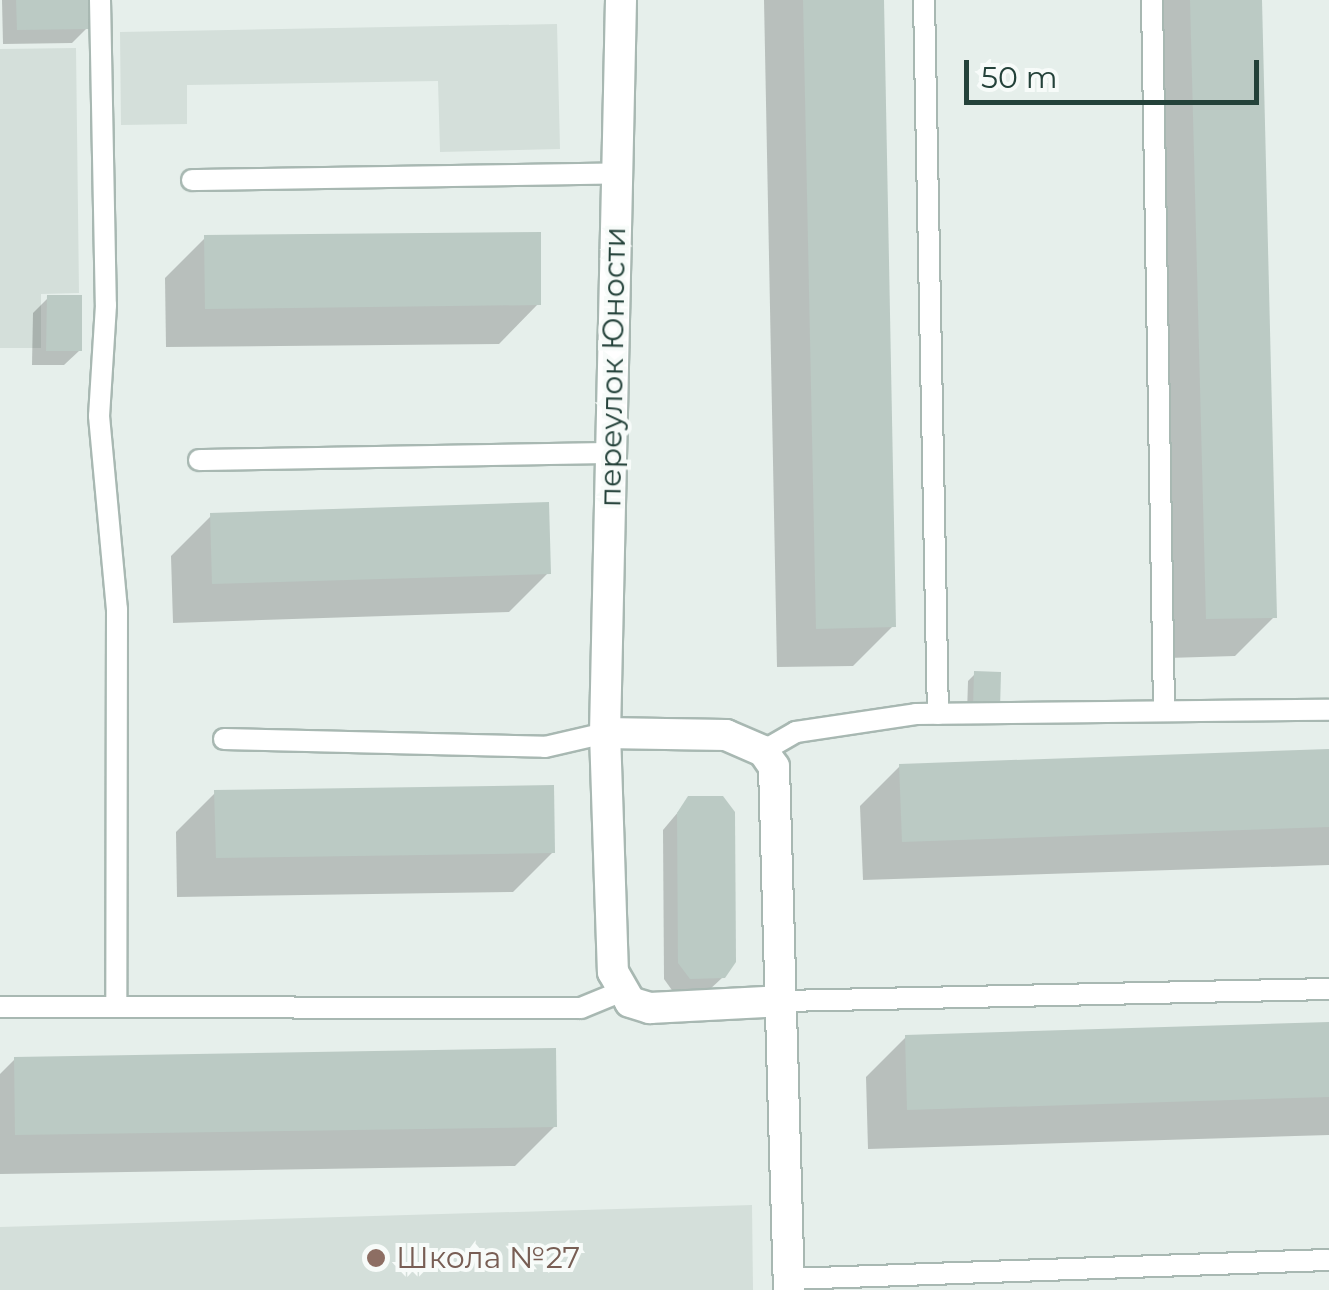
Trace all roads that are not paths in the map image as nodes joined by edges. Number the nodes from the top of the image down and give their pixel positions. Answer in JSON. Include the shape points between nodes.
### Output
{"nodes":[{"id":1,"x":100,"y":0,"type":"edge"},
{"id":2,"x":621,"y":0,"type":"edge"},
{"id":3,"x":924,"y":0,"type":"edge"},
{"id":4,"x":1152,"y":0,"type":"edge"},
{"id":5,"x":617,"y":173,"type":"junction"},
{"id":6,"x":192,"y":180,"type":"dead end"},
{"id":7,"x":611,"y":454,"type":"junction"},
{"id":8,"x":199,"y":460,"type":"dead end"},
{"id":9,"x":1329,"y":710,"type":"edge"},
{"id":10,"x":1164,"y":711,"type":"junction"},
{"id":11,"x":938,"y":714,"type":"junction"},
{"id":12,"x":605,"y":733,"type":"junction"},
{"id":13,"x":224,"y":740,"type":"dead end"},
{"id":14,"x":763,"y":751,"type":"junction"},
{"id":15,"x":1329,"y":988,"type":"edge"},
{"id":16,"x":620,"y":992,"type":"junction"},
{"id":17,"x":784,"y":1001,"type":"junction"},
{"id":18,"x":0,"y":1007,"type":"edge"},
{"id":19,"x":116,"y":1008,"type":"junction"},
{"id":20,"x":1329,"y":1260,"type":"edge"},
{"id":21,"x":789,"y":1284,"type":"edge"}],
"edges":[{"from":1,"to":19,"type":"lane","via":[[106,305],[99,416],[116,609]]},
{"from":2,"to":5,"type":"street","name":"переулок Юности"},
{"from":3,"to":11,"type":"lane"},
{"from":4,"to":10,"type":"lane"},
{"from":5,"to":6,"type":"lane"},
{"from":5,"to":7,"type":"street","name":"переулок Юности"},
{"from":7,"to":8,"type":"lane"},
{"from":7,"to":12,"type":"street","name":"переулок Юности"},
{"from":9,"to":10,"type":"lane"},
{"from":10,"to":11,"type":"lane"},
{"from":11,"to":14,"type":"lane","via":[[796,732]]},
{"from":12,"to":13,"type":"lane","via":[[545,747]]},
{"from":12,"to":14,"type":"street","via":[[726,735]]},
{"from":12,"to":16,"type":"street","name":"переулок Юности","via":[[613,972]]},
{"from":14,"to":17,"type":"street","via":[[774,767]]},
{"from":15,"to":17,"type":"lane"},
{"from":16,"to":17,"type":"street","via":[[650,1008]]},
{"from":16,"to":19,"type":"lane","via":[[581,1008]]},
{"from":17,"to":21,"type":"street"},
{"from":18,"to":19,"type":"lane"},
{"from":20,"to":21,"type":"lane"}]}
